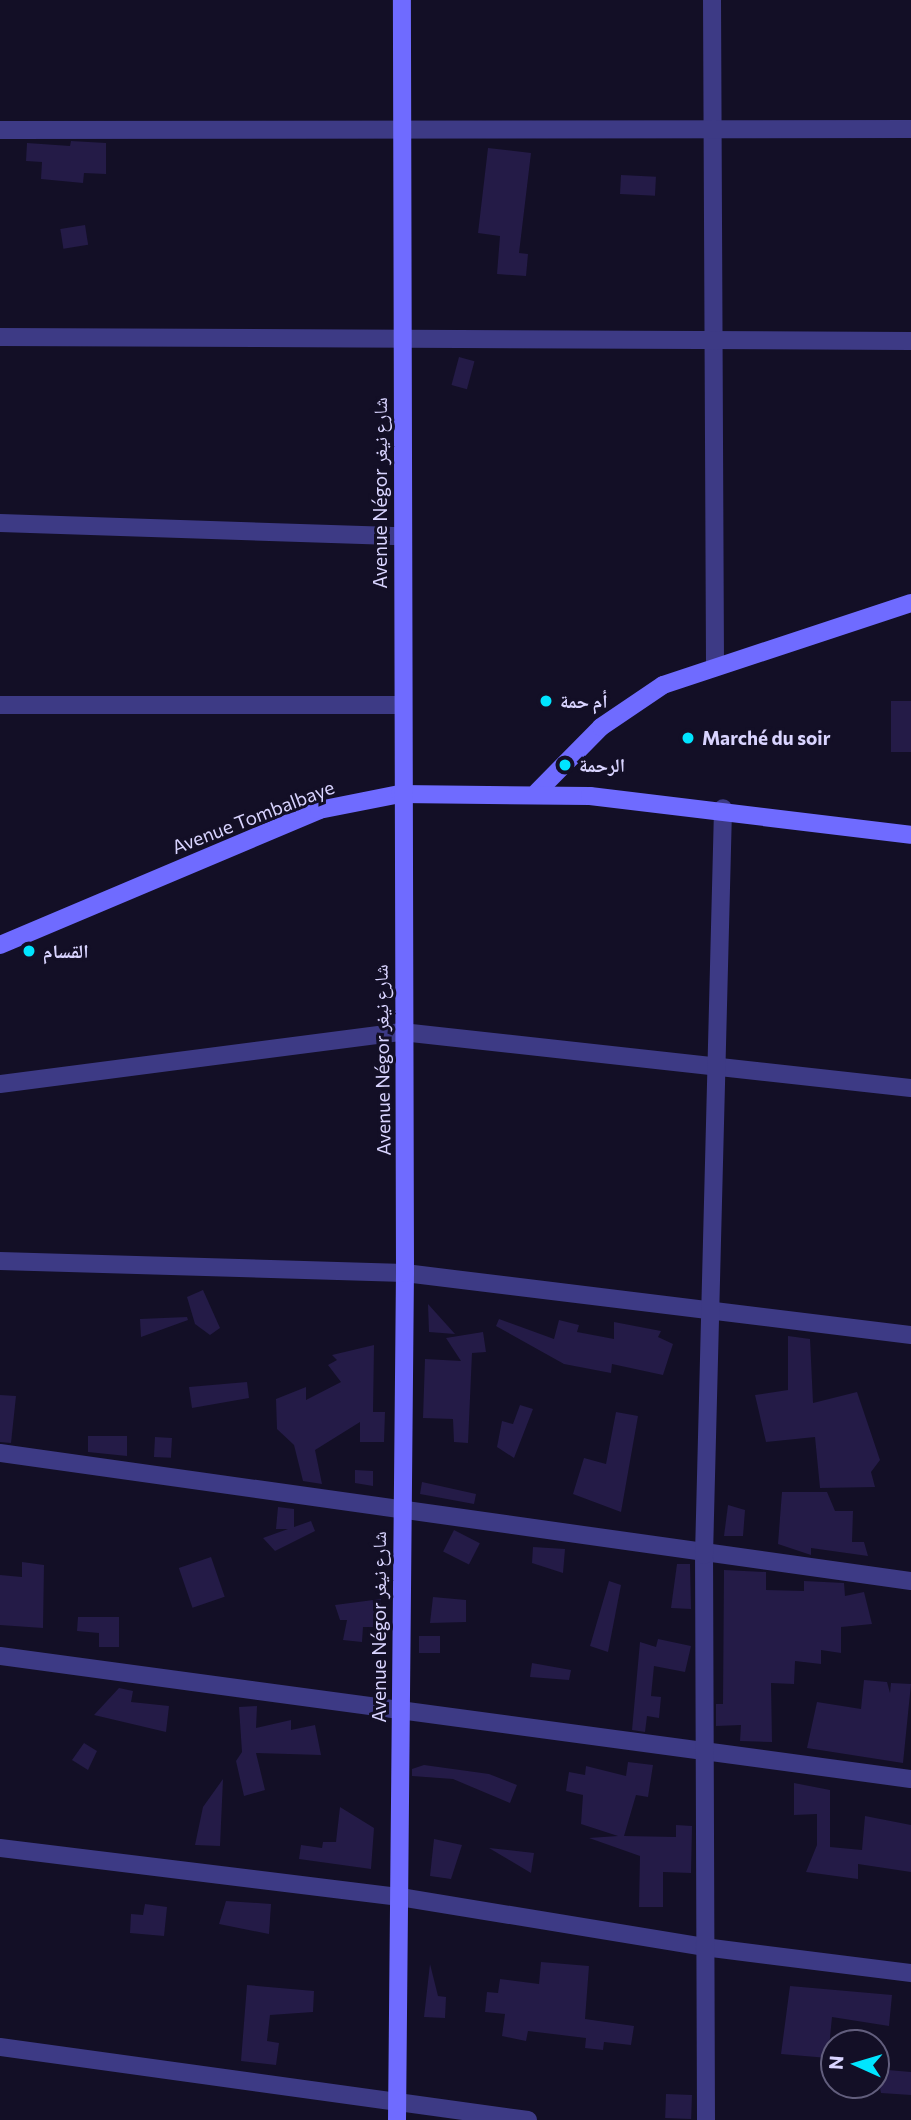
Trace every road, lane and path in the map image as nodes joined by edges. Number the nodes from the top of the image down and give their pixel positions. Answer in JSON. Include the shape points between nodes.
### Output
{"nodes":[{"id":1,"x":402,"y":0,"type":"edge"},
{"id":2,"x":712,"y":0,"type":"edge"},
{"id":3,"x":911,"y":129,"type":"edge"},
{"id":4,"x":0,"y":130,"type":"edge"},
{"id":5,"x":710,"y":131,"type":"junction"},
{"id":6,"x":404,"y":133,"type":"junction"},
{"id":7,"x":0,"y":337,"type":"edge"},
{"id":8,"x":401,"y":338,"type":"junction"},
{"id":9,"x":911,"y":341,"type":"edge"},
{"id":10,"x":710,"y":342,"type":"junction"},
{"id":11,"x":0,"y":523,"type":"edge"},
{"id":12,"x":401,"y":536,"type":"junction"},
{"id":13,"x":911,"y":603,"type":"edge"},
{"id":14,"x":715,"y":666,"type":"junction"},
{"id":15,"x":0,"y":705,"type":"edge"},
{"id":16,"x":401,"y":705,"type":"junction"},
{"id":17,"x":537,"y":792,"type":"junction"},
{"id":18,"x":400,"y":794,"type":"junction"},
{"id":19,"x":723,"y":808,"type":"junction"},
{"id":20,"x":911,"y":835,"type":"edge"},
{"id":21,"x":0,"y":945,"type":"edge"},
{"id":22,"x":402,"y":1032,"type":"junction"},
{"id":23,"x":713,"y":1066,"type":"junction"},
{"id":24,"x":0,"y":1084,"type":"edge"},
{"id":25,"x":911,"y":1088,"type":"edge"},
{"id":26,"x":0,"y":1261,"type":"edge"},
{"id":27,"x":405,"y":1273,"type":"junction"},
{"id":28,"x":712,"y":1308,"type":"junction"},
{"id":29,"x":911,"y":1335,"type":"edge"},
{"id":30,"x":0,"y":1454,"type":"edge"},
{"id":31,"x":400,"y":1506,"type":"junction"},
{"id":32,"x":704,"y":1555,"type":"junction"},
{"id":33,"x":911,"y":1581,"type":"edge"},
{"id":34,"x":0,"y":1656,"type":"edge"},
{"id":35,"x":399,"y":1709,"type":"junction"},
{"id":36,"x":702,"y":1751,"type":"junction"},
{"id":37,"x":911,"y":1779,"type":"edge"},
{"id":38,"x":0,"y":1848,"type":"edge"},
{"id":39,"x":400,"y":1896,"type":"junction"},
{"id":40,"x":704,"y":1947,"type":"junction"},
{"id":41,"x":911,"y":1973,"type":"edge"},
{"id":42,"x":0,"y":2048,"type":"edge"},
{"id":43,"x":398,"y":2111,"type":"edge"},
{"id":44,"x":528,"y":2120,"type":"edge"},
{"id":45,"x":706,"y":2120,"type":"edge"}],
"edges":[{"from":1,"to":6,"type":"main road","name":"Avenue Négor شارع نيغر"},
{"from":2,"to":5,"type":"street"},
{"from":3,"to":5,"type":"street"},
{"from":4,"to":6,"type":"street"},
{"from":5,"to":6,"type":"street"},
{"from":5,"to":10,"type":"street"},
{"from":6,"to":8,"type":"main road","name":"Avenue Négor شارع نيغر"},
{"from":7,"to":8,"type":"street"},
{"from":8,"to":10,"type":"street"},
{"from":8,"to":12,"type":"main road","name":"Avenue Négor شارع نيغر"},
{"from":9,"to":10,"type":"street"},
{"from":10,"to":14,"type":"street"},
{"from":11,"to":12,"type":"street"},
{"from":12,"to":16,"type":"main road","name":"Avenue Négor شارع نيغر"},
{"from":13,"to":14,"type":"main road"},
{"from":14,"to":17,"type":"main road","via":[[663,685],[601,727]]},
{"from":15,"to":16,"type":"street"},
{"from":16,"to":18,"type":"main road","name":"Avenue Négor شارع نيغر"},
{"from":17,"to":18,"type":"main road","name":"Avenue Tombalbaye"},
{"from":17,"to":19,"type":"main road","name":"Avenue Tombalbaye"},
{"from":18,"to":21,"type":"main road","name":"Avenue Tombalbaye","via":[[319,810]]},
{"from":18,"to":22,"type":"main road","name":"Avenue Négor شارع نيغر"},
{"from":19,"to":20,"type":"main road","name":"Avenue Tombalbaye"},
{"from":19,"to":23,"type":"street"},
{"from":22,"to":23,"type":"street"},
{"from":22,"to":24,"type":"street"},
{"from":22,"to":27,"type":"main road","name":"Avenue Négor شارع نيغر"},
{"from":23,"to":25,"type":"street"},
{"from":23,"to":28,"type":"street"},
{"from":26,"to":27,"type":"street"},
{"from":27,"to":28,"type":"street"},
{"from":27,"to":31,"type":"main road","name":"Avenue Négor شارع نيغر"},
{"from":28,"to":29,"type":"street"},
{"from":28,"to":32,"type":"street"},
{"from":30,"to":31,"type":"street"},
{"from":31,"to":32,"type":"street"},
{"from":31,"to":35,"type":"main road","name":"Avenue Négor شارع نيغر"},
{"from":32,"to":33,"type":"street"},
{"from":32,"to":36,"type":"street"},
{"from":34,"to":35,"type":"street"},
{"from":35,"to":36,"type":"street"},
{"from":35,"to":39,"type":"main road","name":"Avenue Négor شارع نيغر"},
{"from":36,"to":37,"type":"street"},
{"from":36,"to":40,"type":"street"},
{"from":38,"to":39,"type":"street"},
{"from":39,"to":40,"type":"street"},
{"from":39,"to":43,"type":"main road","name":"Avenue Négor شارع نيغر"},
{"from":40,"to":41,"type":"street"},
{"from":40,"to":45,"type":"street"},
{"from":42,"to":43,"type":"street"},
{"from":43,"to":44,"type":"street"}]}
